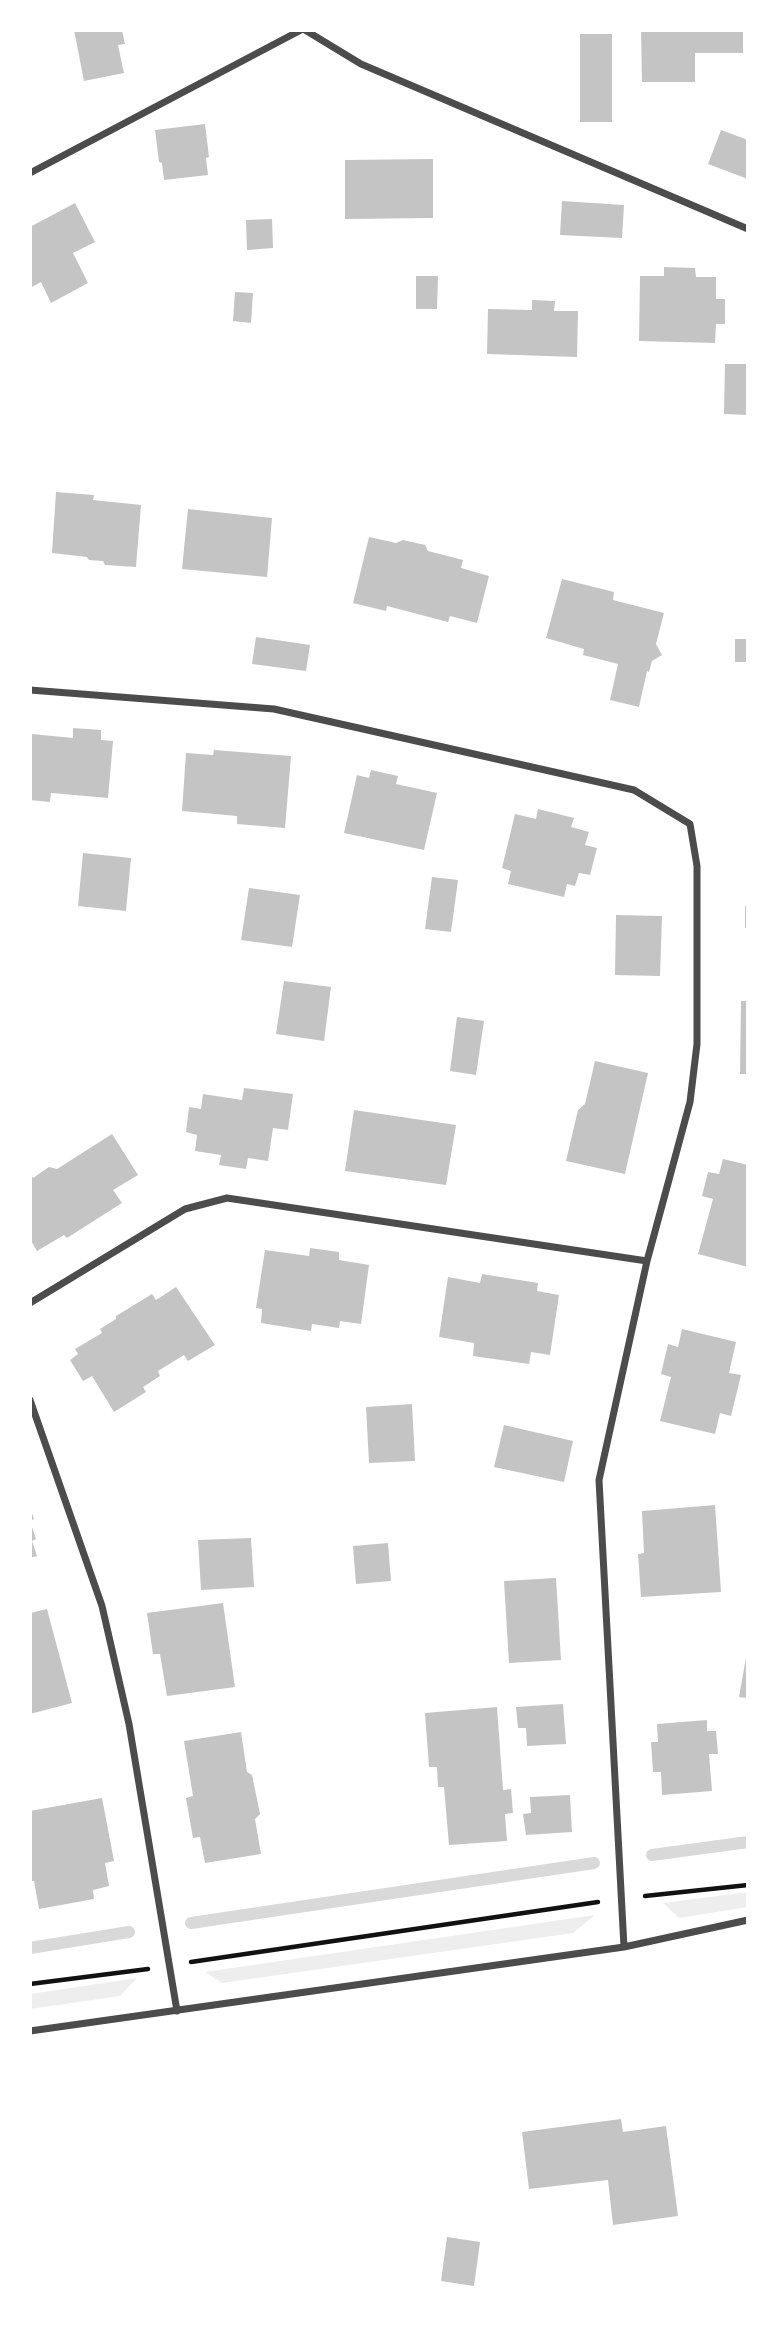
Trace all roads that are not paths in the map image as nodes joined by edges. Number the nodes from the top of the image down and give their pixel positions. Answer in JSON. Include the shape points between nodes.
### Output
{"nodes":[{"id":1,"x":303,"y":30,"type":"edge"},
{"id":2,"x":30,"y":173,"type":"edge"},
{"id":3,"x":748,"y":229,"type":"edge"},
{"id":4,"x":30,"y":690,"type":"edge"},
{"id":5,"x":647,"y":1261,"type":"junction"},
{"id":6,"x":30,"y":1303,"type":"edge"},
{"id":7,"x":30,"y":1400,"type":"edge"},
{"id":8,"x":748,"y":1920,"type":"edge"},
{"id":9,"x":624,"y":1947,"type":"junction"},
{"id":10,"x":177,"y":2011,"type":"junction"},
{"id":11,"x":30,"y":2031,"type":"edge"}],
"edges":[{"from":1,"to":2,"type":"street"},
{"from":1,"to":3,"type":"street","via":[[361,64]]},
{"from":4,"to":5,"type":"street","via":[[274,709],[634,790],[690,824],[697,866],[697,1044],[690,1102]]},
{"from":5,"to":6,"type":"street","via":[[227,1198],[184,1209]]},
{"from":5,"to":9,"type":"street","via":[[599,1479]]},
{"from":7,"to":10,"type":"street","via":[[102,1606],[129,1724]]},
{"from":8,"to":9,"type":"street"},
{"from":9,"to":10,"type":"street"},
{"from":10,"to":11,"type":"street"}]}
